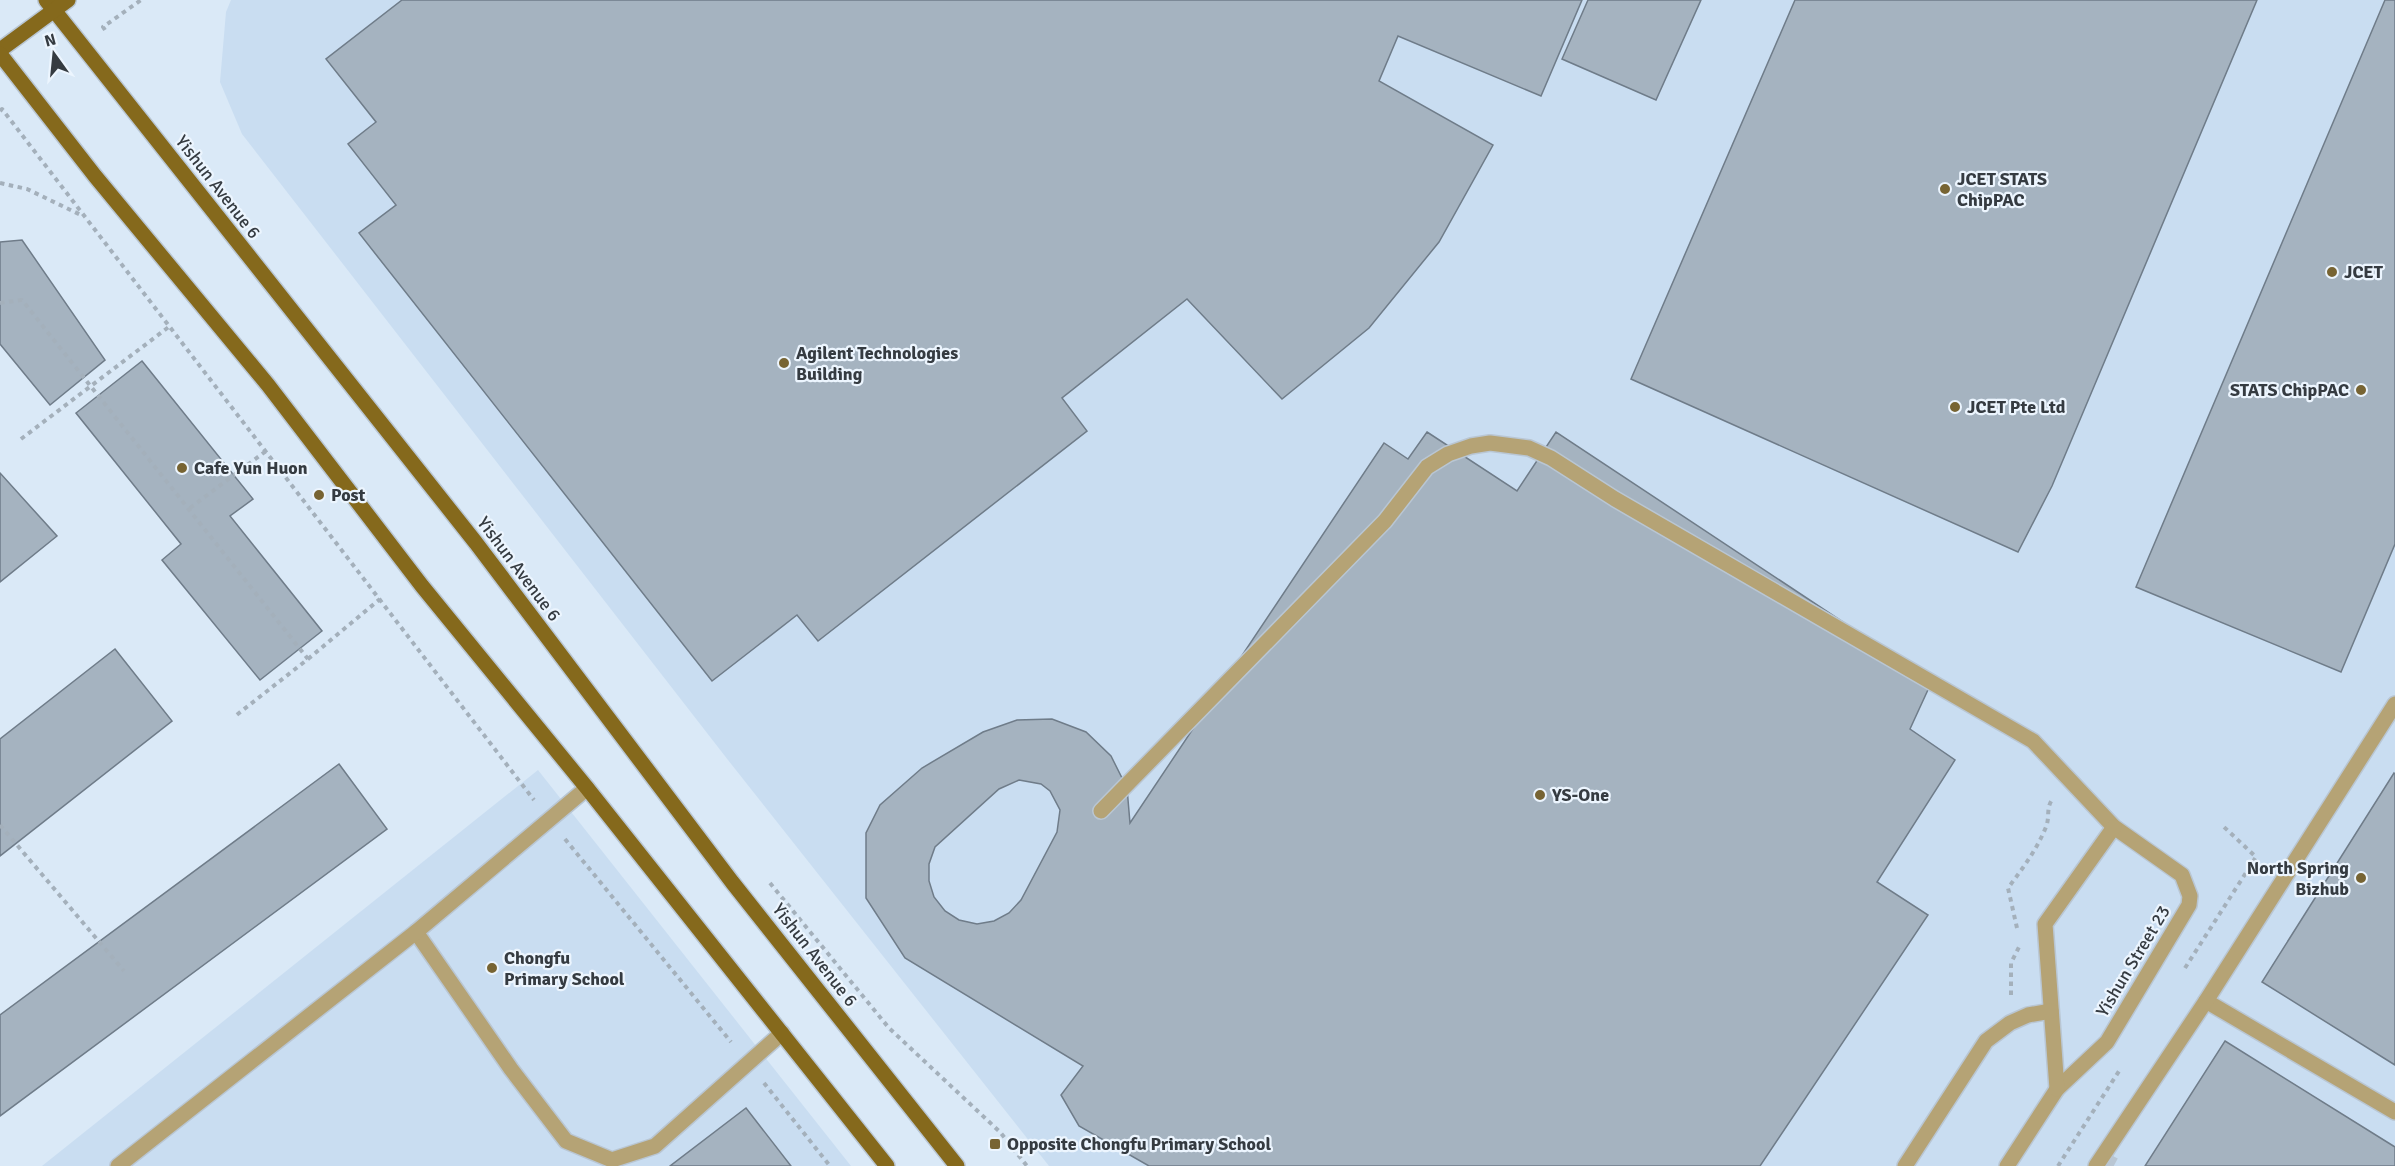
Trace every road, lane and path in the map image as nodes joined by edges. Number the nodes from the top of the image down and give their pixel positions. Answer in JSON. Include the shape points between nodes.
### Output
{"nodes":[{"id":1,"x":68,"y":0,"type":"edge"},
{"id":2,"x":141,"y":0,"type":"edge"},
{"id":3,"x":50,"y":5,"type":"edge"},
{"id":4,"x":103,"y":27,"type":"dead end"},
{"id":5,"x":0,"y":52,"type":"edge"},
{"id":6,"x":0,"y":111,"type":"edge"},
{"id":7,"x":0,"y":183,"type":"edge"},
{"id":8,"x":85,"y":217,"type":"junction"},
{"id":9,"x":0,"y":303,"type":"edge"},
{"id":10,"x":170,"y":326,"type":"junction"},
{"id":11,"x":92,"y":385,"type":"junction"},
{"id":12,"x":21,"y":439,"type":"dead end"},
{"id":13,"x":266,"y":451,"type":"junction"},
{"id":14,"x":190,"y":508,"type":"junction"},
{"id":15,"x":380,"y":599,"type":"junction"},
{"id":16,"x":308,"y":659,"type":"junction"},
{"id":17,"x":2395,"y":704,"type":"edge"},
{"id":18,"x":234,"y":717,"type":"dead end"},
{"id":19,"x":2068,"y":777,"type":"junction"},
{"id":20,"x":587,"y":788,"type":"junction"},
{"id":21,"x":1101,"y":811,"type":"dead end"},
{"id":22,"x":549,"y":819,"type":"junction"},
{"id":23,"x":0,"y":825,"type":"edge"},
{"id":24,"x":2114,"y":827,"type":"junction"},
{"id":25,"x":416,"y":932,"type":"junction"},
{"id":26,"x":2018,"y":934,"type":"dead end"},
{"id":27,"x":2019,"y":939,"type":"dead end"},
{"id":28,"x":124,"y":971,"type":"dead end"},
{"id":29,"x":2206,"y":1001,"type":"junction"},
{"id":30,"x":2051,"y":1011,"type":"junction"},
{"id":31,"x":2010,"y":1023,"type":"junction"},
{"id":32,"x":782,"y":1033,"type":"junction"},
{"id":33,"x":747,"y":1062,"type":"junction"},
{"id":34,"x":2057,"y":1089,"type":"junction"},
{"id":35,"x":2395,"y":1112,"type":"edge"},
{"id":36,"x":610,"y":1163,"type":"edge"},
{"id":37,"x":118,"y":1166,"type":"edge"},
{"id":38,"x":830,"y":1166,"type":"edge"},
{"id":39,"x":887,"y":1166,"type":"edge"},
{"id":40,"x":957,"y":1166,"type":"edge"},
{"id":41,"x":1905,"y":1166,"type":"edge"},
{"id":42,"x":2007,"y":1166,"type":"edge"},
{"id":43,"x":2096,"y":1166,"type":"edge"}],
"edges":[{"from":1,"to":3,"type":"main road"},
{"from":2,"to":4,"type":"path"},
{"from":3,"to":5,"type":"main road"},
{"from":3,"to":40,"type":"main road","name":"Yishun Avenue 6","via":[[476,543],[732,882]]},
{"from":5,"to":20,"type":"main road","via":[[95,176],[268,385],[422,586]]},
{"from":6,"to":8,"type":"path"},
{"from":7,"to":8,"type":"path","via":[[27,189]]},
{"from":8,"to":10,"type":"path"},
{"from":9,"to":11,"type":"path","via":[[22,300]]},
{"from":10,"to":11,"type":"path"},
{"from":10,"to":13,"type":"path"},
{"from":11,"to":12,"type":"path"},
{"from":11,"to":14,"type":"path"},
{"from":13,"to":14,"type":"path"},
{"from":13,"to":15,"type":"path"},
{"from":14,"to":16,"type":"path"},
{"from":15,"to":16,"type":"path"},
{"from":15,"to":22,"type":"path"},
{"from":16,"to":18,"type":"path"},
{"from":17,"to":29,"type":"street"},
{"from":19,"to":21,"type":"street","via":[[2033,741],[1551,458],[1529,448],[1490,443],[1448,454],[1427,467],[1385,521]]},
{"from":19,"to":24,"type":"street"},
{"from":19,"to":26,"type":"path","via":[[2048,806],[2048,824],[2029,860],[2008,888]]},
{"from":20,"to":22,"type":"street"},
{"from":20,"to":32,"type":"main road"},
{"from":22,"to":25,"type":"street"},
{"from":22,"to":33,"type":"path"},
{"from":23,"to":28,"type":"path"},
{"from":24,"to":30,"type":"street","via":[[2045,924]]},
{"from":24,"to":34,"type":"street","name":"Yishun Street 23","via":[[2182,875],[2190,896],[2108,1042]]},
{"from":25,"to":36,"type":"street","via":[[566,1142]]},
{"from":25,"to":37,"type":"street"},
{"from":27,"to":31,"type":"path","via":[[2011,963]]},
{"from":29,"to":35,"type":"street"},
{"from":29,"to":43,"type":"street"},
{"from":30,"to":31,"type":"street"},
{"from":30,"to":34,"type":"street"},
{"from":31,"to":41,"type":"street","via":[[1986,1041]]},
{"from":32,"to":33,"type":"street"},
{"from":32,"to":39,"type":"main road"},
{"from":33,"to":36,"type":"street","via":[[655,1146]]},
{"from":33,"to":38,"type":"path"},
{"from":34,"to":42,"type":"street","name":"Yishun Street 23"}]}
